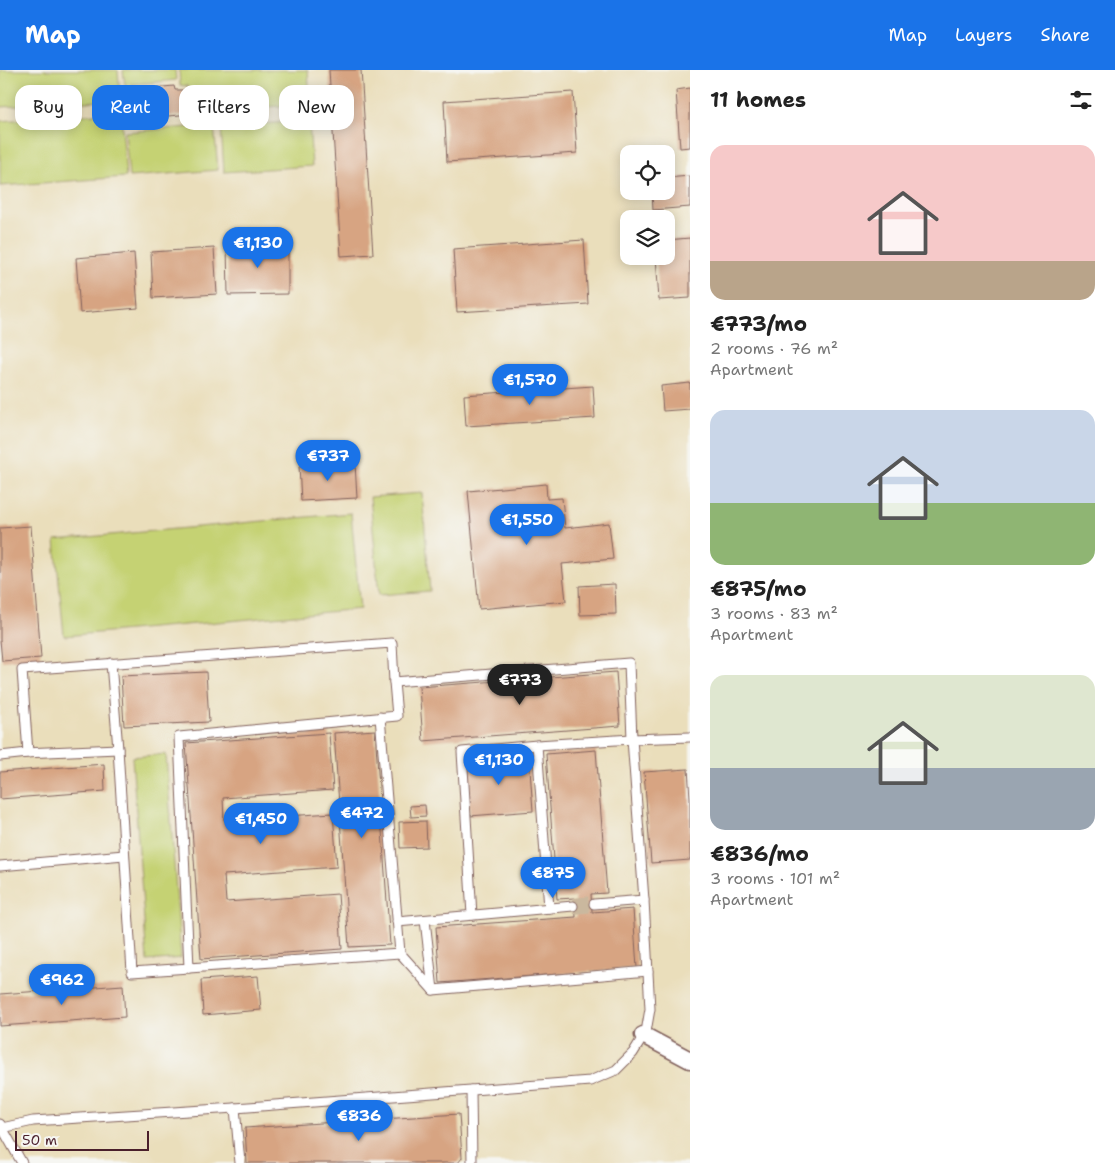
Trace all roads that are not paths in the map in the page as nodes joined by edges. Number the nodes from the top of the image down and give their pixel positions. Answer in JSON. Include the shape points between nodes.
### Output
{"nodes":[{"id":1,"x":111,"y":663,"type":"junction"},
{"id":2,"x":394,"y":682,"type":"junction"},
{"id":3,"x":380,"y":717,"type":"junction"},
{"id":4,"x":690,"y":737,"type":"edge"},
{"id":5,"x":632,"y":739,"type":"junction"},
{"id":6,"x":537,"y":745,"type":"junction"},
{"id":7,"x":118,"y":749,"type":"junction"},
{"id":8,"x":24,"y":753,"type":"junction"},
{"id":9,"x":0,"y":756,"type":"edge"},
{"id":10,"x":124,"y":855,"type":"junction"},
{"id":11,"x":0,"y":866,"type":"edge"},
{"id":12,"x":644,"y":900,"type":"junction"},
{"id":13,"x":594,"y":904,"type":"tunnel mouth"},
{"id":14,"x":573,"y":906,"type":"tunnel mouth"},
{"id":15,"x":548,"y":908,"type":"junction"},
{"id":16,"x":472,"y":915,"type":"junction"},
{"id":17,"x":425,"y":920,"type":"junction"},
{"id":18,"x":397,"y":922,"type":"junction"},
{"id":19,"x":400,"y":954,"type":"junction"},
{"id":20,"x":189,"y":968,"type":"junction"},
{"id":21,"x":648,"y":972,"type":"junction"},
{"id":22,"x":433,"y":990,"type":"junction"},
{"id":23,"x":644,"y":1035,"type":"junction"},
{"id":24,"x":690,"y":1060,"type":"edge"},
{"id":25,"x":471,"y":1090,"type":"junction"},
{"id":26,"x":235,"y":1108,"type":"junction"},
{"id":27,"x":1,"y":1125,"type":"edge"},
{"id":28,"x":22,"y":1163,"type":"edge"},
{"id":29,"x":240,"y":1163,"type":"edge"},
{"id":30,"x":472,"y":1163,"type":"edge"}],
"edges":[{"from":1,"to":2,"type":"lane","via":[[392,643]]},
{"from":1,"to":7,"type":"lane"},
{"from":1,"to":8,"type":"lane","via":[[22,670],[28,753]]},
{"from":2,"to":3,"type":"lane","via":[[397,716]]},
{"from":2,"to":5,"type":"lane","via":[[629,663]]},
{"from":3,"to":18,"type":"lane"},
{"from":3,"to":20,"type":"lane","via":[[179,738]]},
{"from":4,"to":5,"type":"lane"},
{"from":5,"to":6,"type":"lane"},
{"from":5,"to":12,"type":"lane"},
{"from":6,"to":15,"type":"lane"},
{"from":6,"to":16,"type":"lane","via":[[462,752]]},
{"from":7,"to":8,"type":"lane"},
{"from":7,"to":10,"type":"lane"},
{"from":8,"to":9,"type":"lane"},
{"from":10,"to":11,"type":"lane"},
{"from":10,"to":20,"type":"lane","via":[[132,972]]},
{"from":12,"to":13,"type":"lane"},
{"from":12,"to":21,"type":"lane"},
{"from":14,"to":15,"type":"lane"},
{"from":15,"to":16,"type":"lane"},
{"from":16,"to":17,"type":"lane"},
{"from":17,"to":18,"type":"lane"},
{"from":17,"to":22,"type":"lane"},
{"from":18,"to":19,"type":"lane"},
{"from":19,"to":20,"type":"lane"},
{"from":19,"to":22,"type":"lane"},
{"from":21,"to":22,"type":"lane"},
{"from":21,"to":23,"type":"lane","via":[[650,1009]]},
{"from":23,"to":24,"type":"street"},
{"from":23,"to":25,"type":"lane","via":[[633,1053],[616,1070],[590,1081]]},
{"from":25,"to":26,"type":"lane"},
{"from":25,"to":30,"type":"lane"},
{"from":26,"to":27,"type":"lane"},
{"from":26,"to":29,"type":"lane"},
{"from":27,"to":28,"type":"lane"}]}
